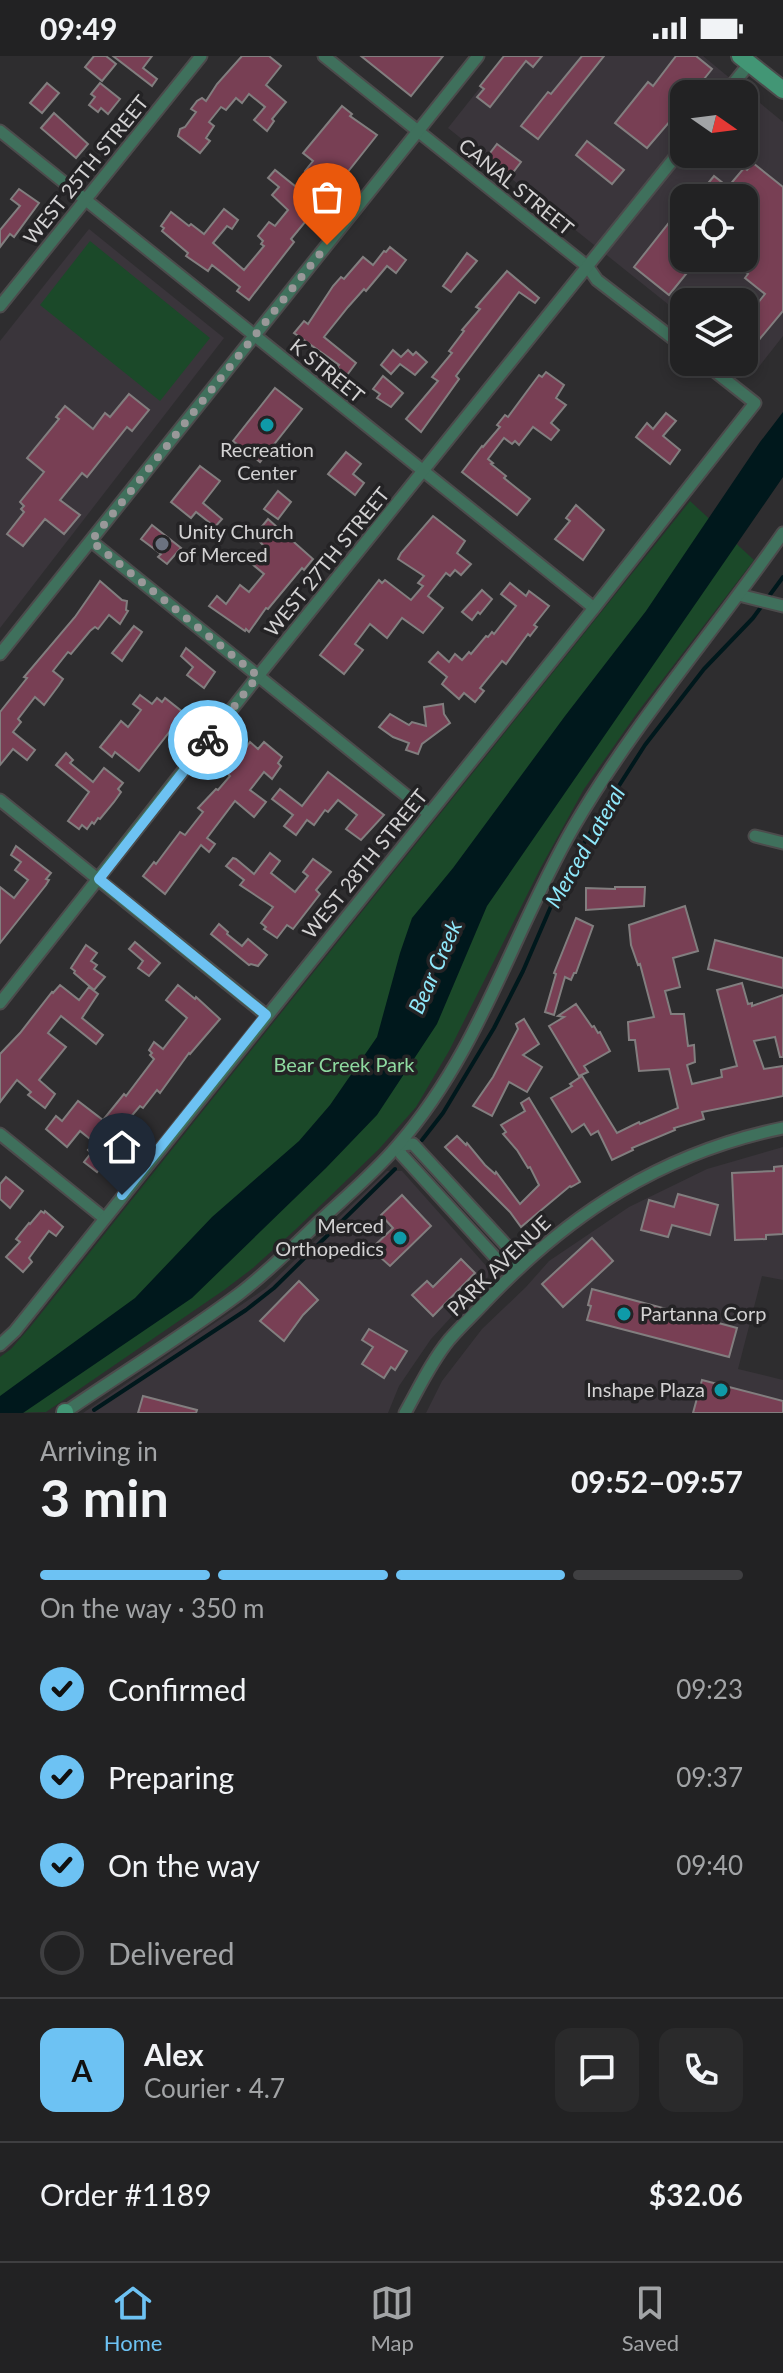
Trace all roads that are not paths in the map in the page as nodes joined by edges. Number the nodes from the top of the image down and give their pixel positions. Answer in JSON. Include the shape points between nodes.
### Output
{"nodes":[{"id":1,"x":201,"y":56,"type":"edge"},
{"id":2,"x":324,"y":56,"type":"edge"},
{"id":3,"x":478,"y":56,"type":"edge"},
{"id":4,"x":745,"y":60,"type":"edge"},
{"id":5,"x":733,"y":80,"type":"edge"},
{"id":6,"x":783,"y":90,"type":"edge"},
{"id":7,"x":0,"y":131,"type":"edge"},
{"id":8,"x":418,"y":132,"type":"junction"},
{"id":9,"x":670,"y":164,"type":"edge"},
{"id":10,"x":86,"y":199,"type":"junction"},
{"id":11,"x":588,"y":267,"type":"junction"},
{"id":12,"x":0,"y":306,"type":"edge"},
{"id":13,"x":254,"y":335,"type":"junction"},
{"id":14,"x":670,"y":336,"type":"edge"},
{"id":15,"x":721,"y":376,"type":"edge"},
{"id":16,"x":422,"y":472,"type":"junction"},
{"id":17,"x":783,"y":533,"type":"edge"},
{"id":18,"x":91,"y":541,"type":"junction"},
{"id":19,"x":743,"y":596,"type":"junction"},
{"id":20,"x":783,"y":606,"type":"edge"},
{"id":21,"x":594,"y":608,"type":"junction"},
{"id":22,"x":0,"y":654,"type":"edge"},
{"id":23,"x":258,"y":676,"type":"junction"},
{"id":24,"x":0,"y":800,"type":"edge"},
{"id":25,"x":428,"y":813,"type":"junction"},
{"id":26,"x":755,"y":836,"type":"dead end"},
{"id":27,"x":783,"y":843,"type":"edge"},
{"id":28,"x":99,"y":879,"type":"junction"},
{"id":29,"x":0,"y":1003,"type":"edge"},
{"id":30,"x":266,"y":1015,"type":"junction"},
{"id":31,"x":783,"y":1128,"type":"edge"},
{"id":32,"x":0,"y":1134,"type":"edge"},
{"id":33,"x":399,"y":1145,"type":"junction"},
{"id":34,"x":429,"y":1162,"type":"junction"},
{"id":35,"x":417,"y":1172,"type":"junction"},
{"id":36,"x":451,"y":1186,"type":"junction"},
{"id":37,"x":440,"y":1198,"type":"junction"},
{"id":38,"x":104,"y":1218,"type":"junction"},
{"id":39,"x":516,"y":1270,"type":"junction"},
{"id":40,"x":0,"y":1345,"type":"edge"},
{"id":41,"x":65,"y":1413,"type":"edge"},
{"id":42,"x":405,"y":1413,"type":"edge"}],
"edges":[{"from":1,"to":10,"type":"street","name":"WEST 25TH STREET"},
{"from":2,"to":8,"type":"street","name":"CANAL STREET"},
{"from":3,"to":8,"type":"street"},
{"from":4,"to":5,"type":"street"},
{"from":4,"to":6,"type":"street"},
{"from":7,"to":10,"type":"street","name":"K STREET"},
{"from":8,"to":11,"type":"street","name":"CANAL STREET"},
{"from":8,"to":13,"type":"street"},
{"from":9,"to":11,"type":"street","name":"WEST 27TH STREET"},
{"from":10,"to":12,"type":"street","name":"WEST 25TH STREET"},
{"from":10,"to":13,"type":"street","name":"K STREET"},
{"from":11,"to":14,"type":"street","name":"CANAL STREET","via":[[597,280]]},
{"from":11,"to":16,"type":"street","name":"WEST 27TH STREET"},
{"from":13,"to":16,"type":"street","name":"K STREET"},
{"from":13,"to":18,"type":"street"},
{"from":15,"to":21,"type":"street","name":"WEST 28TH STREET","via":[[755,403]]},
{"from":16,"to":21,"type":"street","name":"K STREET"},
{"from":16,"to":23,"type":"street","name":"WEST 27TH STREET"},
{"from":17,"to":19,"type":"street"},
{"from":18,"to":22,"type":"street"},
{"from":18,"to":23,"type":"street"},
{"from":19,"to":20,"type":"street"},
{"from":19,"to":33,"type":"street","via":[[641,722],[575,824],[475,1028]]},
{"from":21,"to":25,"type":"street","name":"WEST 28TH STREET"},
{"from":23,"to":25,"type":"street"},
{"from":23,"to":28,"type":"street","name":"WEST 27TH STREET"},
{"from":24,"to":28,"type":"street"},
{"from":25,"to":30,"type":"street","name":"WEST 28TH STREET"},
{"from":26,"to":27,"type":"street"},
{"from":28,"to":29,"type":"street","name":"WEST 27TH STREET"},
{"from":28,"to":30,"type":"street"},
{"from":30,"to":38,"type":"street","name":"WEST 28TH STREET"},
{"from":31,"to":39,"type":"street","name":"PARK AVENUE","via":[[748,1135],[649,1174],[597,1204]]},
{"from":32,"to":38,"type":"street"},
{"from":33,"to":34,"type":"street","via":[[413,1144]]},
{"from":33,"to":35,"type":"street"},
{"from":33,"to":41,"type":"street","via":[[240,1293]]},
{"from":34,"to":35,"type":"street"},
{"from":34,"to":36,"type":"street"},
{"from":35,"to":37,"type":"street"},
{"from":36,"to":37,"type":"street"},
{"from":36,"to":39,"type":"street","via":[[517,1257]]},
{"from":37,"to":39,"type":"street","via":[[504,1267]]},
{"from":38,"to":40,"type":"street","name":"WEST 28TH STREET"},
{"from":39,"to":42,"type":"street","name":"PARK AVENUE","via":[[449,1340]]}]}
